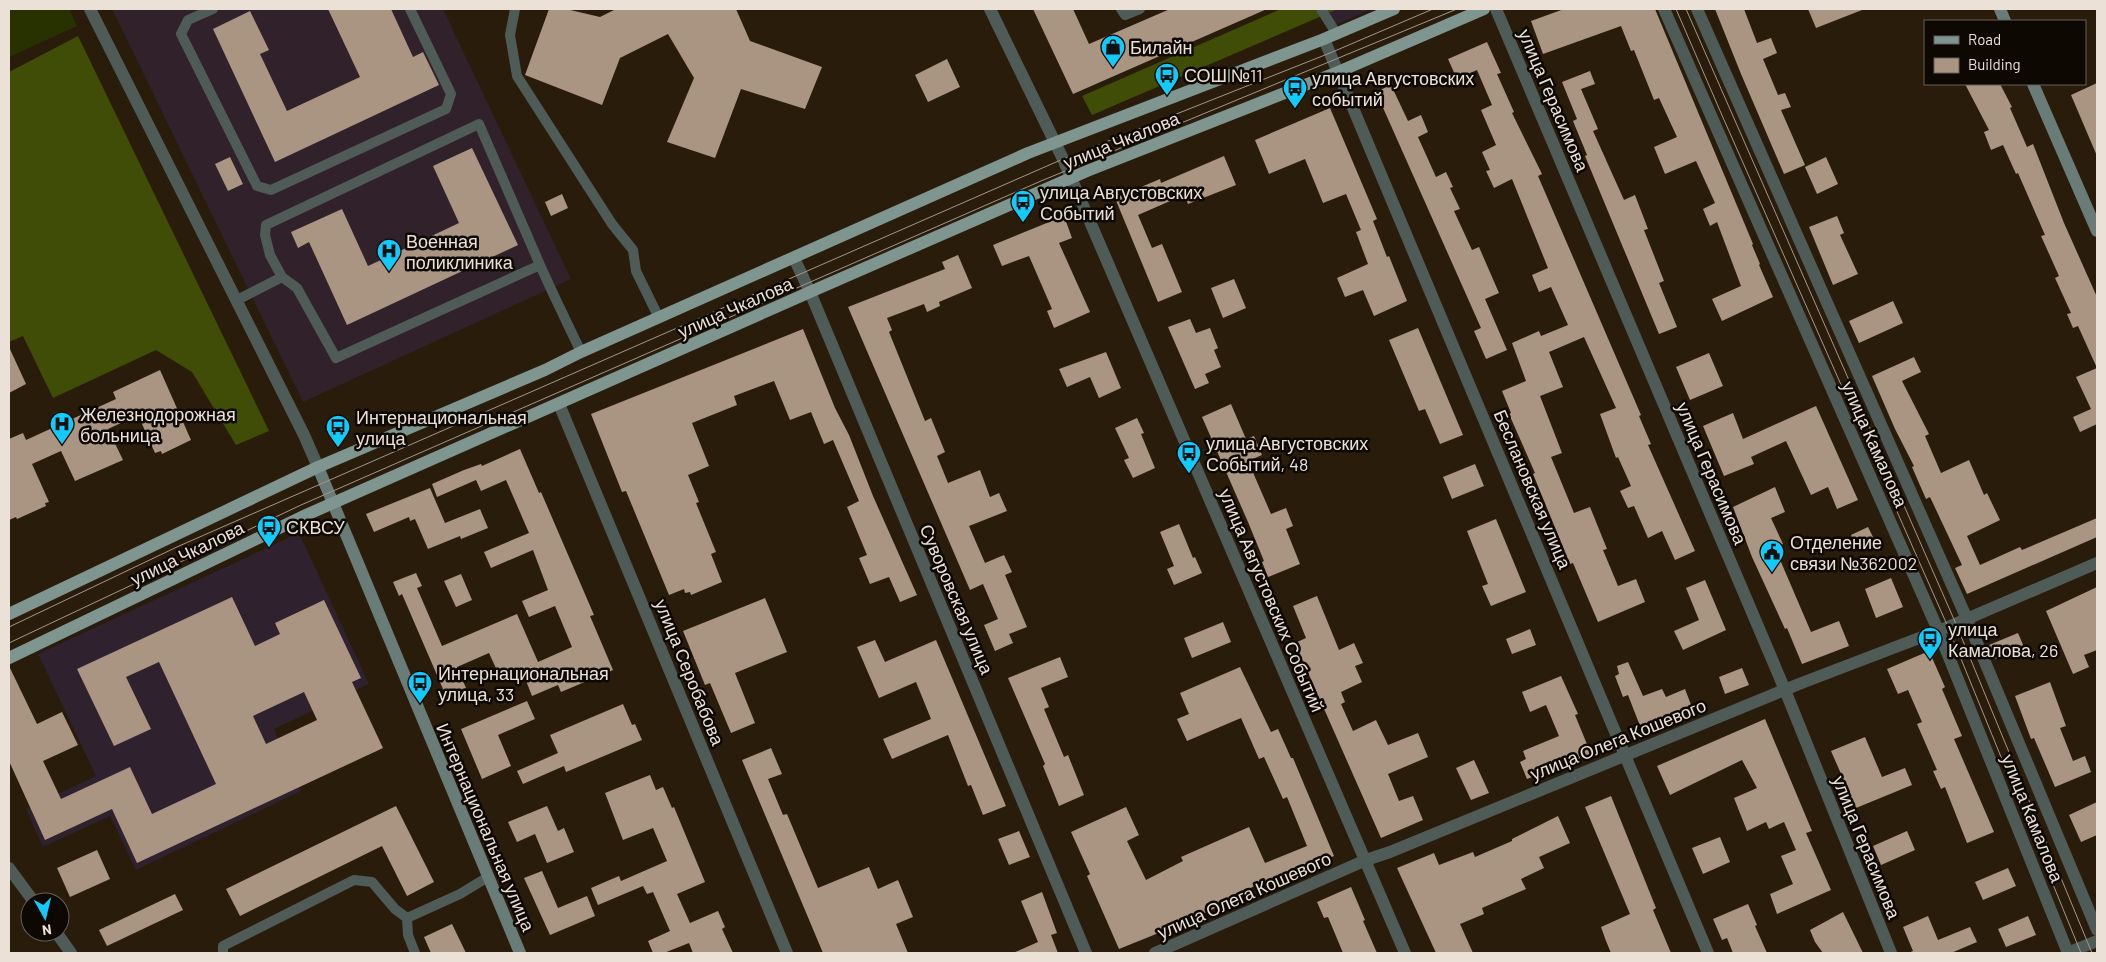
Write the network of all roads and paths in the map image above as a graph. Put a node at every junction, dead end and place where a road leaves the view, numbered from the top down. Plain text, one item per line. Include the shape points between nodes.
1 (90, 9) edge
2 (213, 9) edge
3 (410, 9) edge
4 (515, 9) edge
5 (990, 9) edge
6 (1121, 9) edge
7 (1140, 9) edge
8 (1321, 9) edge
9 (1394, 9) edge
10 (1484, 9) edge
11 (1496, 9) edge
12 (1664, 9) edge
13 (1697, 9) edge
14 (1336, 33) junction
15 (1324, 39) junction
16 (1338, 72) junction
17 (2033, 85) edge
18 (1054, 142) junction
19 (1070, 179) junction
20 (2097, 231) edge
21 (794, 258) junction
22 (540, 264) junction
23 (282, 277) junction
24 (810, 292) junction
25 (236, 300) junction
26 (659, 318) junction
27 (581, 352) junction
28 (559, 404) junction
29 (318, 467) junction
30 (333, 503) junction
31 (2097, 563) edge
32 (9, 614) edge
33 (1967, 619) junction
34 (1938, 630) junction
35 (9, 658) edge
36 (1786, 690) junction
37 (1626, 755) junction
38 (1366, 860) junction
39 (9, 868) edge
40 (488, 877) junction
41 (27, 892) edge
42 (407, 918) junction
43 (2097, 930) edge
44 (2097, 941) edge
45 (63, 942) edge
46 (71, 953) edge
47 (223, 953) edge
48 (414, 953) edge
49 (520, 953) edge
50 (787, 953) edge
51 (1086, 953) edge
52 (1155, 953) edge
53 (1405, 953) edge
54 (1708, 953) edge
55 (1891, 953) edge
56 (2068, 953) edge

1 - 25 street, Интернациональная улица
2 - 3 lane via 188,20 181,34 257,186 271,190 446,109 451,94
4 - 26 lane via 510,34 517,76 612,224 633,250 636,271
5 - 18 street
6 - 7 lane via 1125,15
8 - 14 lane
9 - 14 main road, улица Чкалова
10 - 16 main road, улица Чкалова
11 - 36 street, улица Герасимова
12 - 34 street, улица Камалова
13 - 33 street, улица Камалова
14 - 15 main road, улица Чкалова
15 - 16 street, Беслановская улица
15 - 18 main road, улица Чкалова
16 - 19 main road, улица Чкалова
16 - 37 street, Беслановская улица
17 - 20 main road
18 - 19 street
18 - 21 main road, улица Чкалова
19 - 24 main road, улица Чкалова
19 - 38 street, улица Августовских Событий
21 - 24 street, Суворовская улица
21 - 26 main road, улица Чкалова
22 - 23 lane via 336,358 297,288
22 - 23 lane via 479,124 266,225 270,255
22 - 27 lane
23 - 25 lane
24 - 28 main road, улица Чкалова
24 - 51 street, Суворовская улица
25 - 29 street, Интернациональная улица
26 - 27 main road, улица Чкалова
27 - 29 main road, улица Чкалова
28 - 30 main road, улица Чкалова
28 - 50 street, улица Серобабова
29 - 30 main road, Интернациональная улица
29 - 32 main road, улица Чкалова
30 - 35 main road, улица Чкалова
30 - 40 main road, Интернациональная улица
31 - 33 street, улица Олега Кошевого
33 - 34 street, улица Олега Кошевого
33 - 43 street, улица Камалова
34 - 36 street, улица Олега Кошевого
34 - 56 street, улица Камалова
36 - 37 street, улица Олега Кошевого
36 - 55 street, улица Герасимова
37 - 38 street, улица Олега Кошевого
37 - 54 street, Беслановская улица
38 - 52 street, улица Олега Кошевого
38 - 53 street, улица Августовских Событий
39 - 41 street
40 - 42 lane via 460,894
40 - 49 main road, Интернациональная улица
42 - 47 lane via 372,882 354,880 223,946
42 - 48 lane
44 - 56 street
45 - 46 street

